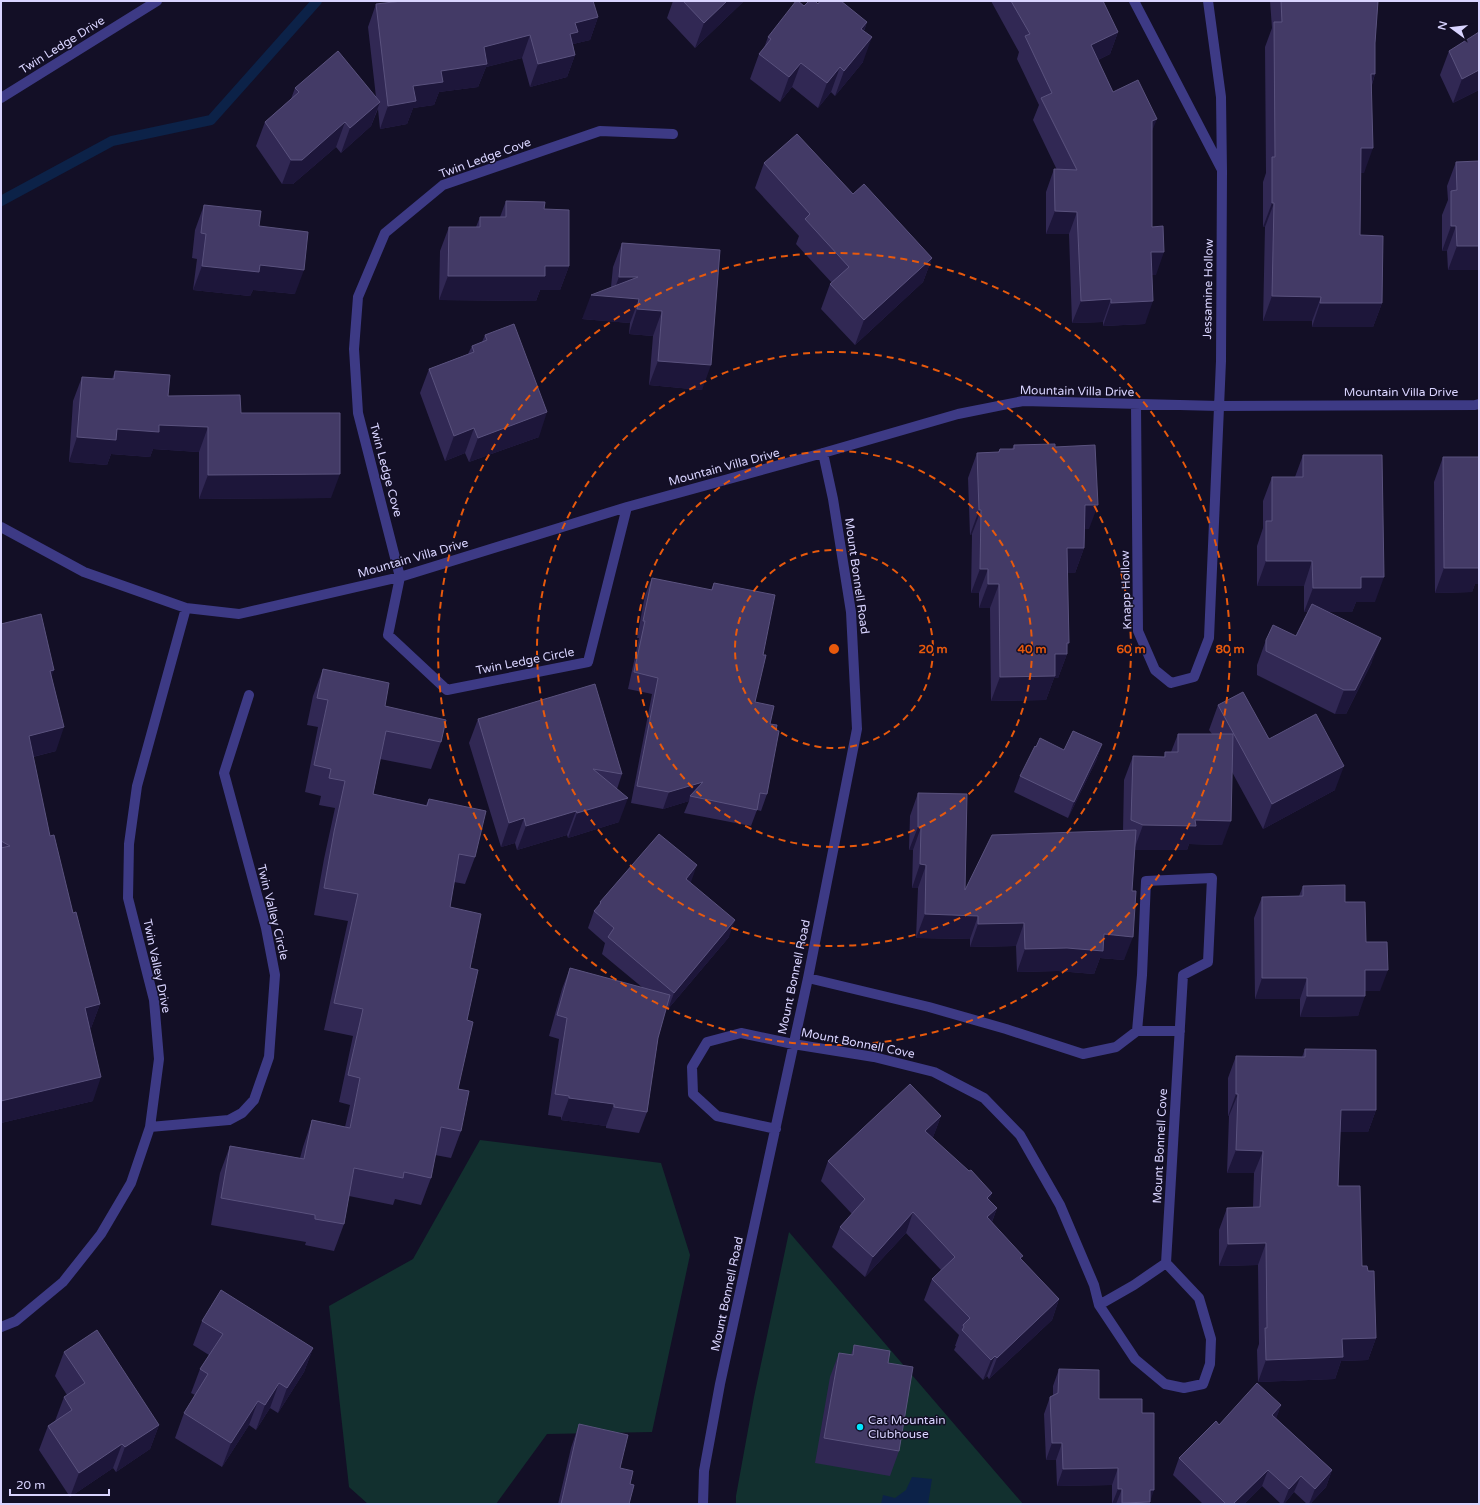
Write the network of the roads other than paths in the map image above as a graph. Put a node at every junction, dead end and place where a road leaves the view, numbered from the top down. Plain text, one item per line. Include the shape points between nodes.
1 (157, 1) edge
2 (1134, 1) edge
3 (1208, 1) edge
4 (1, 98) edge
5 (673, 134) dead end
6 (1222, 172) junction
7 (1479, 404) edge
8 (1136, 405) junction
9 (1220, 406) junction
10 (823, 453) junction
11 (628, 507) junction
12 (1, 527) edge
13 (400, 577) junction
14 (186, 608) junction
15 (248, 695) dead end
16 (808, 978) junction
17 (1137, 1031) junction
18 (1180, 1031) junction
19 (793, 1044) junction
20 (150, 1127) junction
21 (776, 1129) junction
22 (1166, 1263) junction
23 (1099, 1305) junction
24 (1, 1327) edge
25 (703, 1504) edge

1 - 4 street, Twin Ledge Drive
2 - 6 street, Jessamine Hollow
3 - 6 street, Jessamine Hollow via 1221,98
5 - 13 street, Twin Ledge Cove via 600,130 443,185 385,233 358,297 354,349 358,413
6 - 9 street, Jessamine Hollow
7 - 9 street, Mountain Villa Drive
8 - 9 street, Mountain Villa Drive
8 - 9 street, Knapp Hollow via 1138,631 1155,670 1171,683 1194,677 1210,638
8 - 10 street, Mountain Villa Drive via 1023,401 958,414
10 - 11 street, Mountain Villa Drive
10 - 16 street, Mount Bonnell Road via 851,612 857,729
11 - 13 street, Mountain Villa Drive
11 - 13 street, Twin Ledge Circle via 588,662 447,690 388,635
12 - 14 street, Mountain Villa Drive via 84,572
13 - 14 street, Mountain Villa Drive via 239,614
14 - 20 street, Twin Valley Drive via 137,786 129,844 128,898 154,1000 159,1059
15 - 20 street, Twin Valley Circle via 224,773 266,928 274,975 269,1058 254,1100 242,1113 229,1120
16 - 17 street via 929,1008 1083,1054 1116,1047
16 - 19 street, Mount Bonnell Road
17 - 18 street
17 - 18 street, Mount Bonnell Cove via 1146,881 1212,878 1208,962 1183,975
18 - 22 street, Mount Bonnell Cove
19 - 21 street, Mount Bonnell Road
19 - 21 street via 742,1033 707,1042 692,1067 693,1094 718,1116
19 - 23 street, Mount Bonnell Cove via 874,1057 934,1072 984,1098 1020,1135 1060,1205 1094,1285
20 - 24 street, Twin Valley Drive via 131,1183 101,1234 63,1282 16,1321
21 - 25 street, Mount Bonnell Road via 720,1384 704,1471
22 - 23 street
22 - 23 street, Mount Bonnell Cove via 1199,1298 1211,1339 1210,1364 1203,1384 1184,1388 1165,1384 1135,1358

